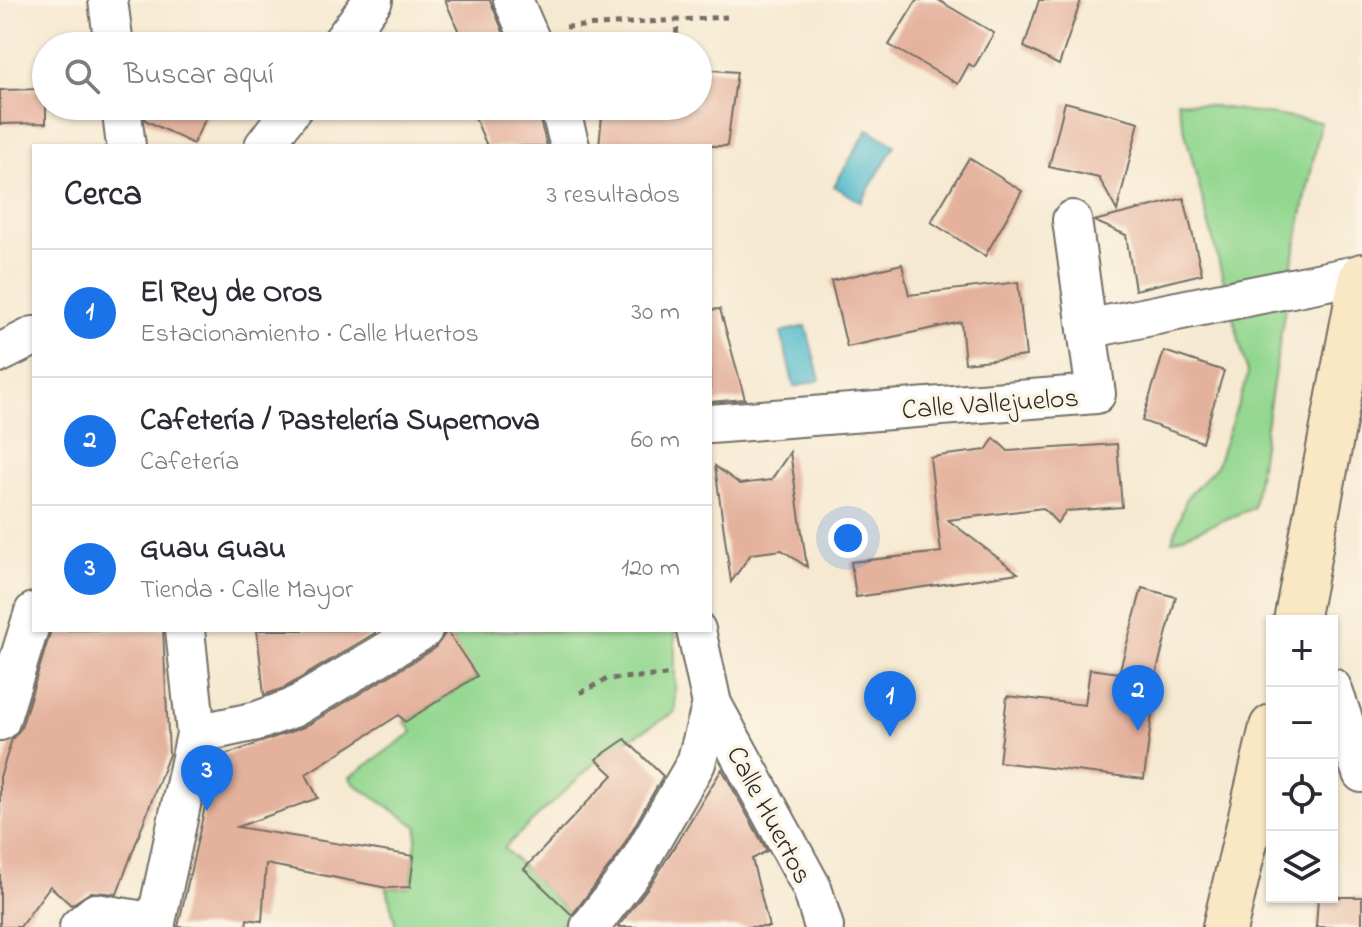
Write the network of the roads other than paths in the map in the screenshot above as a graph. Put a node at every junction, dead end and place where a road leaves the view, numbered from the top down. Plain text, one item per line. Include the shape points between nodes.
1 (108, 0) edge
2 (373, 0) edge
3 (112, 32) edge
4 (349, 32) edge
5 (123, 120) edge
6 (284, 120) edge
7 (563, 120) edge
8 (126, 144) edge
9 (266, 144) edge
10 (569, 144) edge
11 (1072, 220) dead end
12 (1362, 275) edge
13 (1087, 329) junction
14 (32, 337) edge
15 (0, 353) edge
16 (712, 424) edge
17 (1301, 613) edge
18 (32, 618) edge
19 (185, 632) edge
20 (420, 632) edge
21 (696, 632) edge
22 (709, 689) junction
23 (1338, 705) edge
24 (0, 721) edge
25 (196, 734) junction
26 (1266, 753) edge
27 (1362, 773) edge
28 (156, 925) edge
29 (79, 927) edge
30 (590, 927) edge
31 (824, 927) edge
32 (1225, 927) edge

1 - 3 street
2 - 4 street
5 - 8 street
6 - 9 street
7 - 10 street
11 - 13 street, Calle Vallejuelos
12 - 13 street
12 - 17 street
13 - 16 street, Calle Vallejuelos via 1096,394
14 - 15 street
18 - 24 street
19 - 25 street
20 - 25 street via 293,708
21 - 22 street
22 - 30 street via 696,763 636,867
22 - 31 street, Calle Huertos via 812,888
23 - 27 street
25 - 28 street
26 - 32 street
28 - 29 street via 96,913

